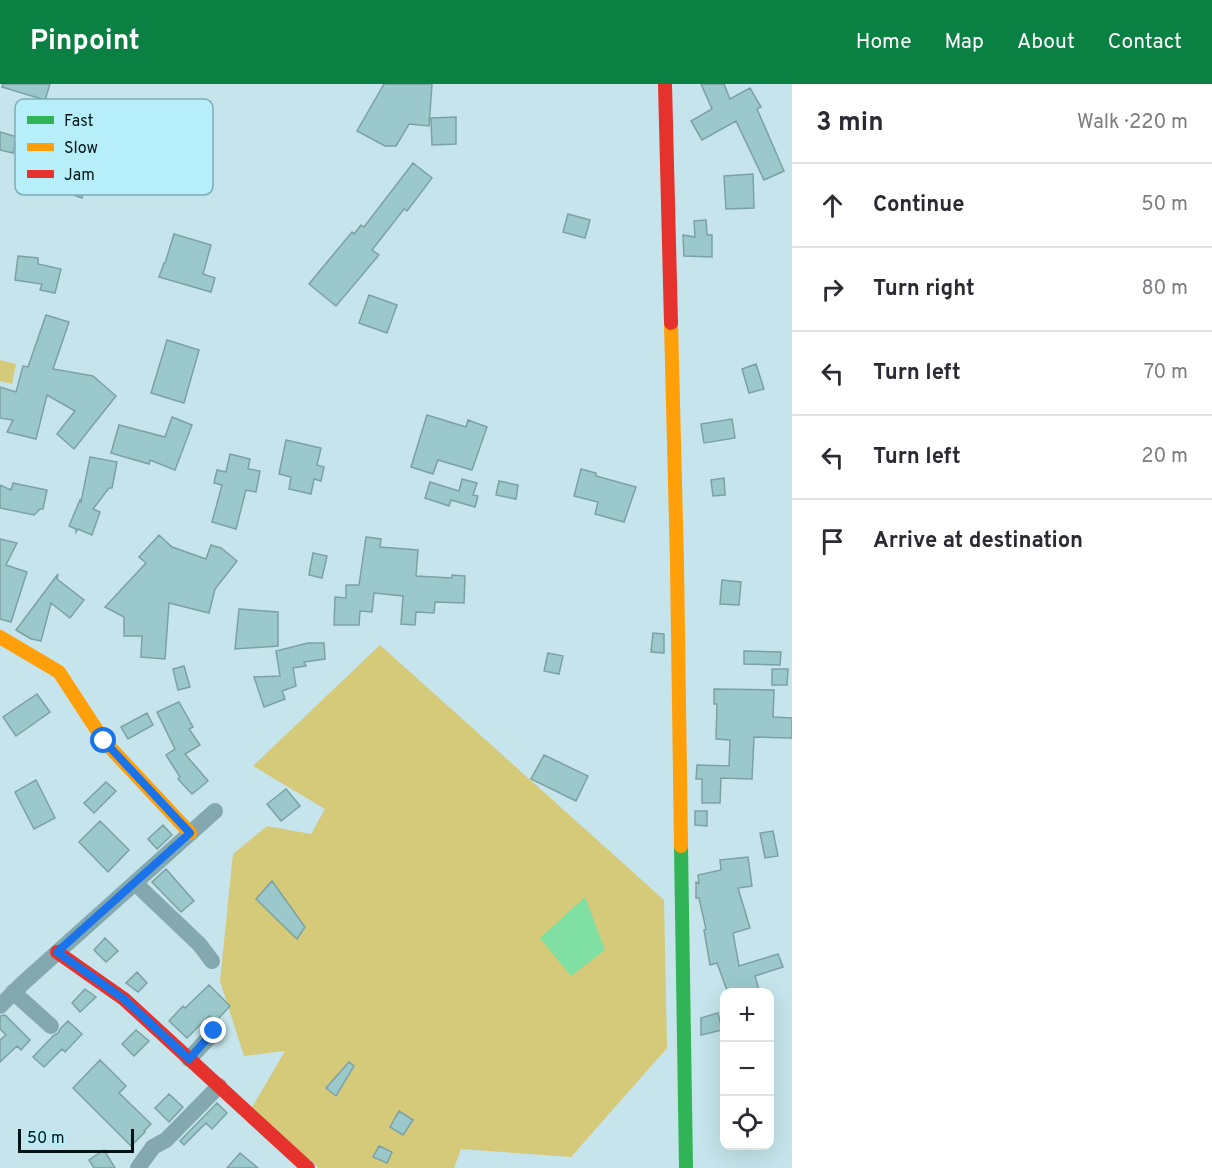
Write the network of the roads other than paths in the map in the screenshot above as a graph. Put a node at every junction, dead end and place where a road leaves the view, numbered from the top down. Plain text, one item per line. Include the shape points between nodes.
1 (666, 84) edge
2 (0, 638) edge
3 (215, 811) dead end
4 (190, 833) junction
5 (135, 883) junction
6 (57, 952) junction
7 (212, 961) dead end
8 (13, 992) junction
9 (0, 1006) edge
10 (51, 1026) dead end
11 (214, 1031) dead end
12 (189, 1059) junction
13 (219, 1086) junction
14 (138, 1168) edge
15 (308, 1168) edge
16 (686, 1168) edge

1 - 16 street
2 - 4 street via 59,672 104,741
3 - 4 street
4 - 5 street
5 - 6 street
5 - 7 street
6 - 8 street
6 - 12 street via 124,999
8 - 9 street
8 - 10 street
11 - 12 street
12 - 13 street
13 - 14 street via 166,1140 153,1147
13 - 15 street

